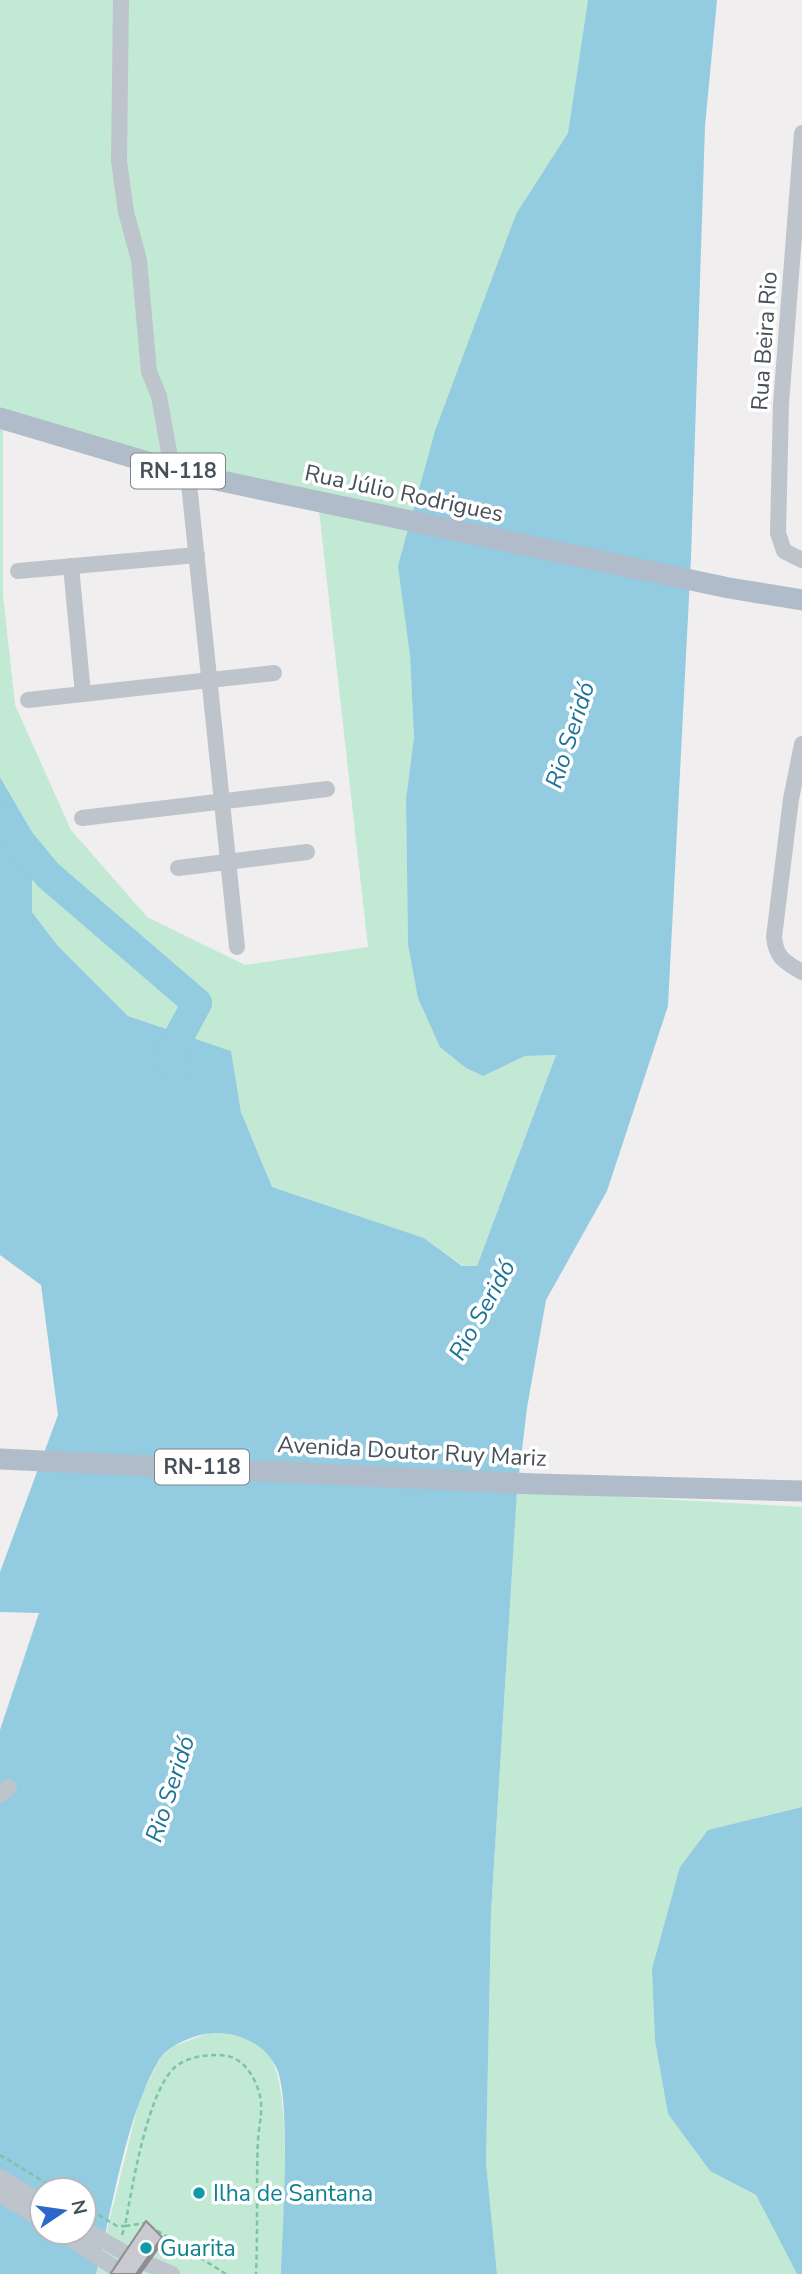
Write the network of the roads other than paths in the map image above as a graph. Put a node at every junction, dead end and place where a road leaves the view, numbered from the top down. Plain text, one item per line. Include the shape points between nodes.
1 (121, 0) edge
2 (802, 133) edge
3 (0, 418) edge
4 (180, 471) junction
5 (197, 555) junction
6 (802, 560) edge
7 (71, 566) junction
8 (18, 571) dead end
9 (802, 600) edge
10 (274, 673) dead end
11 (210, 680) junction
12 (83, 694) junction
13 (28, 700) dead end
14 (802, 744) edge
15 (327, 789) dead end
16 (223, 801) junction
17 (82, 818) dead end
18 (307, 852) dead end
19 (794, 856) edge
20 (229, 862) junction
21 (178, 868) dead end
22 (237, 947) dead end
23 (802, 972) edge
24 (10, 1459) edge
25 (802, 1491) edge
26 (0, 2177) edge
27 (0, 2194) edge
28 (28, 2194) edge
29 (28, 2211) edge
30 (98, 2241) edge
31 (90, 2246) edge
32 (148, 2264) edge
33 (172, 2274) edge

1 - 4 street via 119,161 139,260 149,372
2 - 6 street, Rua Beira Rio via 781,404 778,533 784,551
3 - 4 main road, Rua Júlio Rodrigues / RN-118
4 - 5 street
4 - 9 main road, Rua Júlio Rodrigues / RN-118 via 360,512
5 - 7 street
5 - 11 street
7 - 8 street
7 - 12 street
10 - 11 street
11 - 12 street
11 - 16 street
12 - 13 street
14 - 19 street via 791,799
15 - 16 street
16 - 17 street
16 - 20 street
18 - 20 street
19 - 23 street via 774,937 775,952
20 - 21 street
20 - 22 street
24 - 25 main road, Avenida Doutor Ruy Mariz / RN-118 via 536,1484
26 - 28 street
27 - 29 street
30 - 31 street via 119,2260
32 - 33 street

